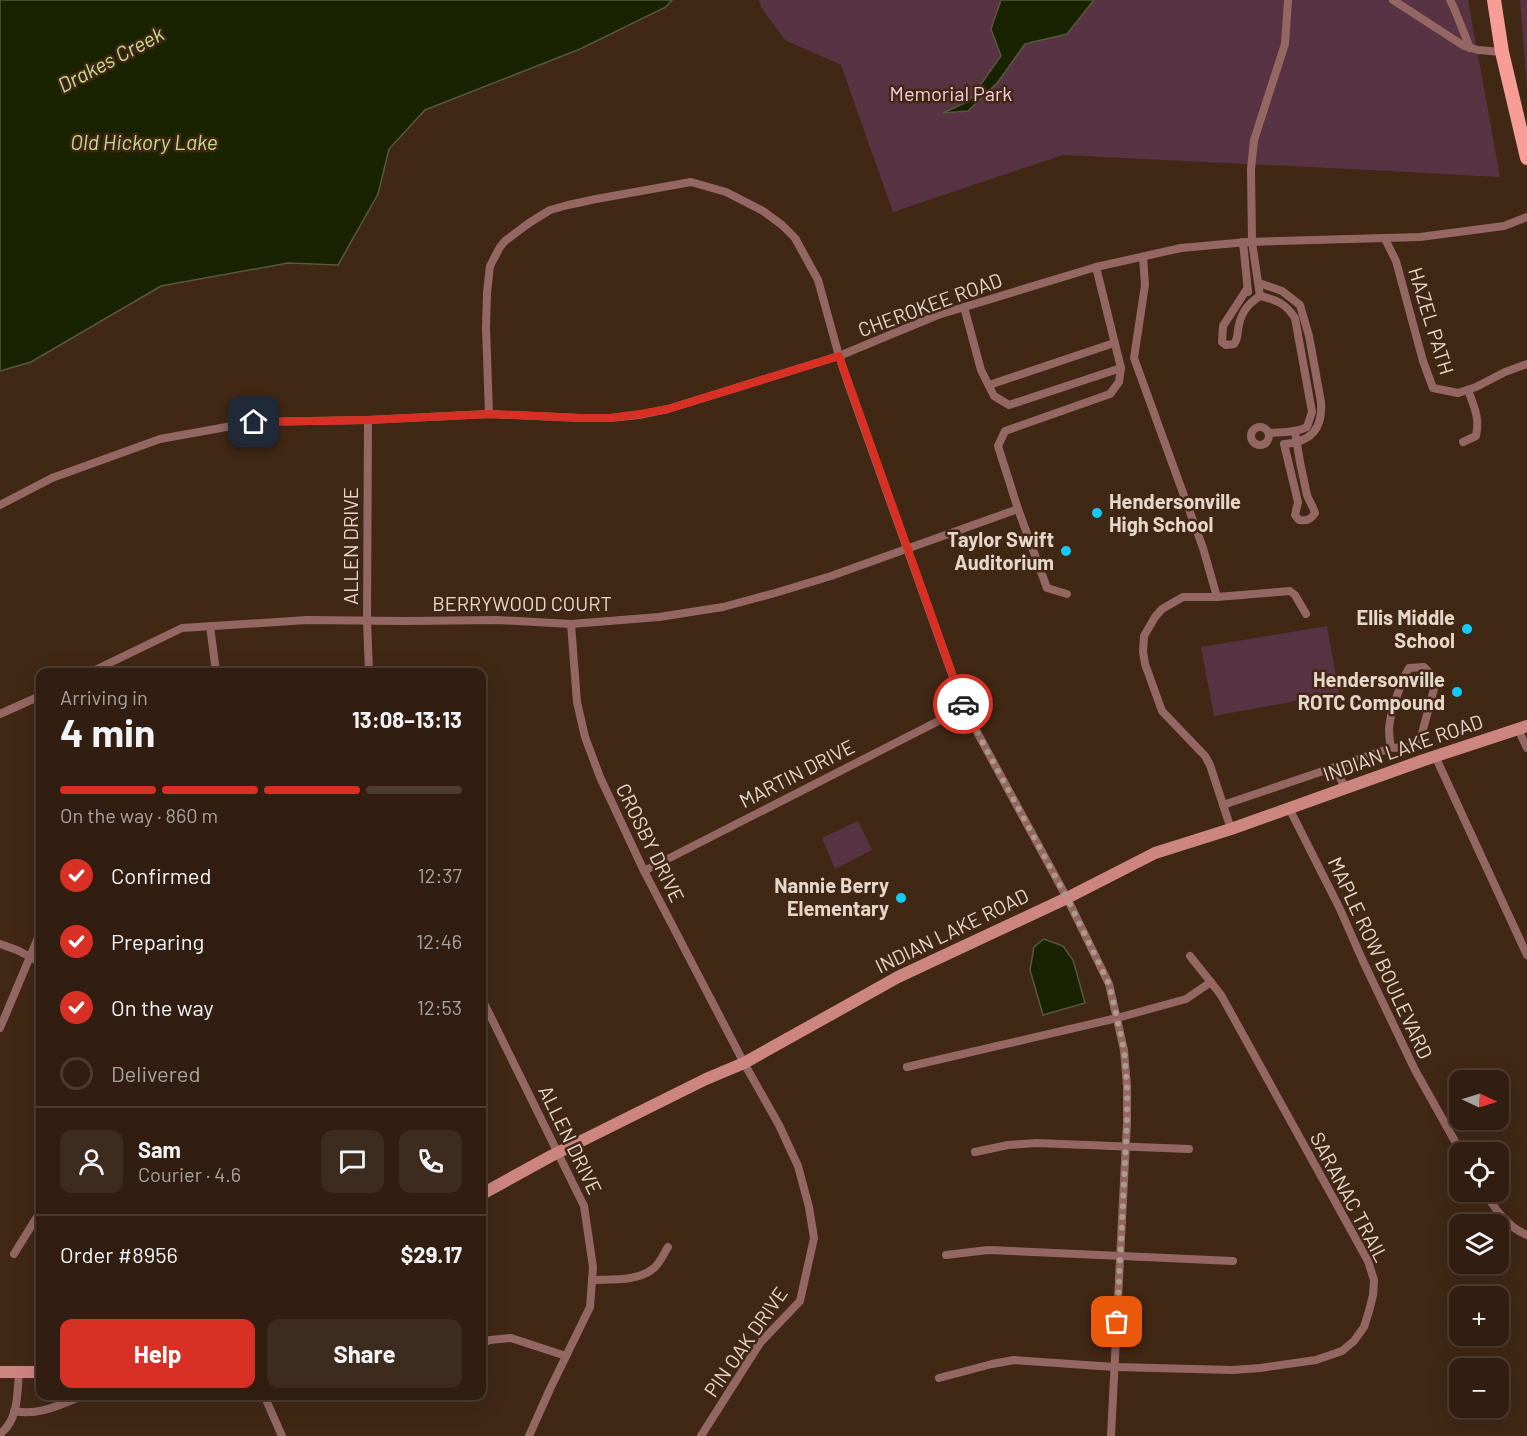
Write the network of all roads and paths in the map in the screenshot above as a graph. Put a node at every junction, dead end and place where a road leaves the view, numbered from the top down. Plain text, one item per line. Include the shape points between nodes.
1 (1288, 0) edge
2 (1393, 0) edge
3 (1450, 0) edge
4 (1494, 0) edge
5 (1470, 48) junction
6 (1502, 52) junction
7 (1527, 158) edge
8 (1527, 217) edge
9 (1385, 239) junction
10 (1247, 242) junction
11 (1143, 257) junction
12 (1096, 267) junction
13 (1259, 283) junction
14 (1246, 289) junction
15 (1260, 296) junction
16 (1250, 302) junction
17 (964, 307) junction
18 (1301, 308) junction
19 (1292, 314) junction
20 (1310, 341) junction
21 (1114, 343) junction
22 (1300, 344) junction
23 (839, 356) junction
24 (1527, 364) edge
25 (1121, 368) junction
26 (989, 385) junction
27 (1313, 386) junction
28 (1468, 390) junction
29 (489, 414) junction
30 (368, 420) junction
31 (1283, 432) junction
32 (1295, 432) junction
33 (1463, 442) dead end
34 (1297, 443) junction
35 (1284, 444) junction
36 (0, 505) edge
37 (1018, 509) junction
38 (908, 548) junction
39 (1067, 594) dead end
40 (1217, 597) junction
41 (1306, 614) dead end
42 (367, 620) junction
43 (571, 624) junction
44 (210, 626) junction
45 (99, 668) edge
46 (215, 668) edge
47 (369, 668) edge
48 (36, 698) edge
49 (964, 708) junction
50 (0, 714) edge
51 (1523, 727) edge
52 (1391, 748) junction
53 (1527, 748) edge
54 (1436, 756) junction
55 (1335, 767) junction
56 (1345, 788) junction
57 (1223, 805) junction
58 (1289, 808) junction
59 (1231, 829) junction
60 (645, 871) junction
61 (1067, 898) junction
62 (36, 943) edge
63 (0, 944) edge
64 (1527, 955) edge
65 (1190, 956) dead end
66 (30, 957) junction
67 (36, 960) edge
68 (1210, 982) junction
69 (486, 1007) edge
70 (1117, 1018) junction
71 (0, 1028) edge
72 (744, 1063) junction
73 (907, 1067) dead end
74 (1455, 1142) edge
75 (1126, 1146) junction
76 (1189, 1149) dead end
77 (975, 1152) dead end
78 (558, 1153) junction
79 (486, 1192) edge
80 (1491, 1202) edge
81 (36, 1218) edge
82 (1527, 1235) edge
83 (668, 1247) dead end
84 (14, 1254) dead end
85 (946, 1254) dead end
86 (1120, 1256) junction
87 (1233, 1261) dead end
88 (592, 1280) junction
89 (486, 1342) edge
90 (566, 1356) junction
91 (1115, 1367) junction
92 (0, 1372) edge
93 (19, 1372) junction
94 (36, 1372) edge
95 (939, 1378) dead end
96 (72, 1400) edge
97 (266, 1400) edge
98 (14, 1411) junction
99 (0, 1434) edge
100 (282, 1436) edge
101 (529, 1436) edge
102 (700, 1436) edge
103 (1111, 1436) edge

1 - 10 street via 1285,44 1254,140
2 - 5 street
3 - 5 street
4 - 6 main road
5 - 6 street
6 - 7 main road
8 - 9 street, CHEROKEE ROAD via 1504,226
9 - 10 street, CHEROKEE ROAD
9 - 28 street, HAZEL PATH via 1396,261 1433,388 1458,393
10 - 11 street, CHEROKEE ROAD via 1181,248
10 - 13 street
10 - 14 street
11 - 12 street, CHEROKEE ROAD
11 - 40 street via 1145,285 1134,358
12 - 17 street, CHEROKEE ROAD
12 - 21 street
13 - 15 street
13 - 18 street via 1282,291
14 - 16 street
14 - 16 street via 1223,326 1222,342 1226,345 1238,339 1240,317
15 - 16 street
15 - 19 street via 1273,299
17 - 23 street, CHEROKEE ROAD
17 - 26 street
18 - 19 street
18 - 20 street
19 - 22 street
20 - 22 street
20 - 27 street
21 - 25 street
21 - 26 street
22 - 27 street
23 - 29 street, CHEROKEE ROAD via 668,409 640,414 610,418
23 - 29 street via 818,280 795,238 763,211 726,192 691,182 550,210 500,247 490,266 487,293
23 - 38 street
24 - 28 street, HAZEL PATH
25 - 26 street via 1009,405 994,396
25 - 37 street via 1119,382 1110,394 1005,431 998,446
27 - 32 street via 1307,427
27 - 34 street via 1322,410 1318,427
28 - 33 street via 1478,427 1476,436
29 - 30 street, CHEROKEE ROAD
30 - 36 street, CHEROKEE ROAD via 254,422 160,439 52,478
30 - 42 street, ALLEN DRIVE
31 - 32 street
31 - 35 street
31 - 35 street via 1268,438
32 - 34 street
34 - 35 street
34 - 35 street via 1315,513 1306,521 1295,515 1298,502
37 - 38 street, BERRYWOOD COURT
37 - 39 street via 1047,588
38 - 43 street, BERRYWOOD COURT via 831,576 723,607
38 - 49 street
40 - 41 street via 1290,591
40 - 57 street via 1183,597 1162,609 1144,636 1143,652 1162,711 1205,756
42 - 43 street, BERRYWOOD COURT
42 - 44 street, BERRYWOOD COURT
42 - 47 street, ALLEN DRIVE
43 - 60 street, CROSBY DRIVE via 576,702 585,737
44 - 45 street, BERRYWOOD COURT via 182,628
44 - 46 street
48 - 50 street
49 - 60 street, MARTIN DRIVE
49 - 61 street
51 - 53 street
51 - 54 street, INDIAN LAKE ROAD
52 - 52 street via 1411,747 1421,737 1435,685 1424,667 1409,668 1403,678 1390,722
52 - 55 street
54 - 56 street, INDIAN LAKE ROAD
54 - 64 street
55 - 56 street
55 - 57 street
56 - 58 street, INDIAN LAKE ROAD
57 - 59 street
58 - 59 street, INDIAN LAKE ROAD
58 - 74 street, MAPLE ROW BOULEVARD via 1415,1070
59 - 61 street, INDIAN LAKE ROAD via 1155,854
60 - 72 street, CROSBY DRIVE
61 - 70 street via 1109,984
61 - 72 street, INDIAN LAKE ROAD via 898,977
62 - 66 street
63 - 66 street
65 - 68 street, SARANAC TRAIL
66 - 67 street
66 - 71 street
68 - 70 street via 1186,999
68 - 91 street, SARANAC TRAIL via 1221,995 1368,1261 1374,1280 1370,1311 1364,1327 1342,1352 1316,1360 1242,1369
69 - 78 street, ALLEN DRIVE
70 - 73 street
70 - 75 street via 1127,1086
72 - 78 street, INDIAN LAKE ROAD
72 - 102 street, PIN OAK DRIVE via 798,1166 814,1238 800,1301 760,1343
75 - 76 street
75 - 77 street via 1036,1143
75 - 86 street
78 - 79 street, INDIAN LAKE ROAD
78 - 88 street, ALLEN DRIVE via 584,1206
80 - 82 street via 1506,1222
81 - 84 street
83 - 88 street via 655,1267 644,1274
85 - 86 street via 988,1251
86 - 87 street
86 - 91 street
88 - 90 street, ALLEN DRIVE via 590,1306
89 - 90 street via 511,1338
90 - 101 street, ALLEN DRIVE
91 - 95 street, SARANAC TRAIL via 1014,1360
91 - 103 street
92 - 93 street
93 - 94 street
93 - 98 street
96 - 98 street via 46,1411
97 - 100 street
98 - 99 street via 9,1425

